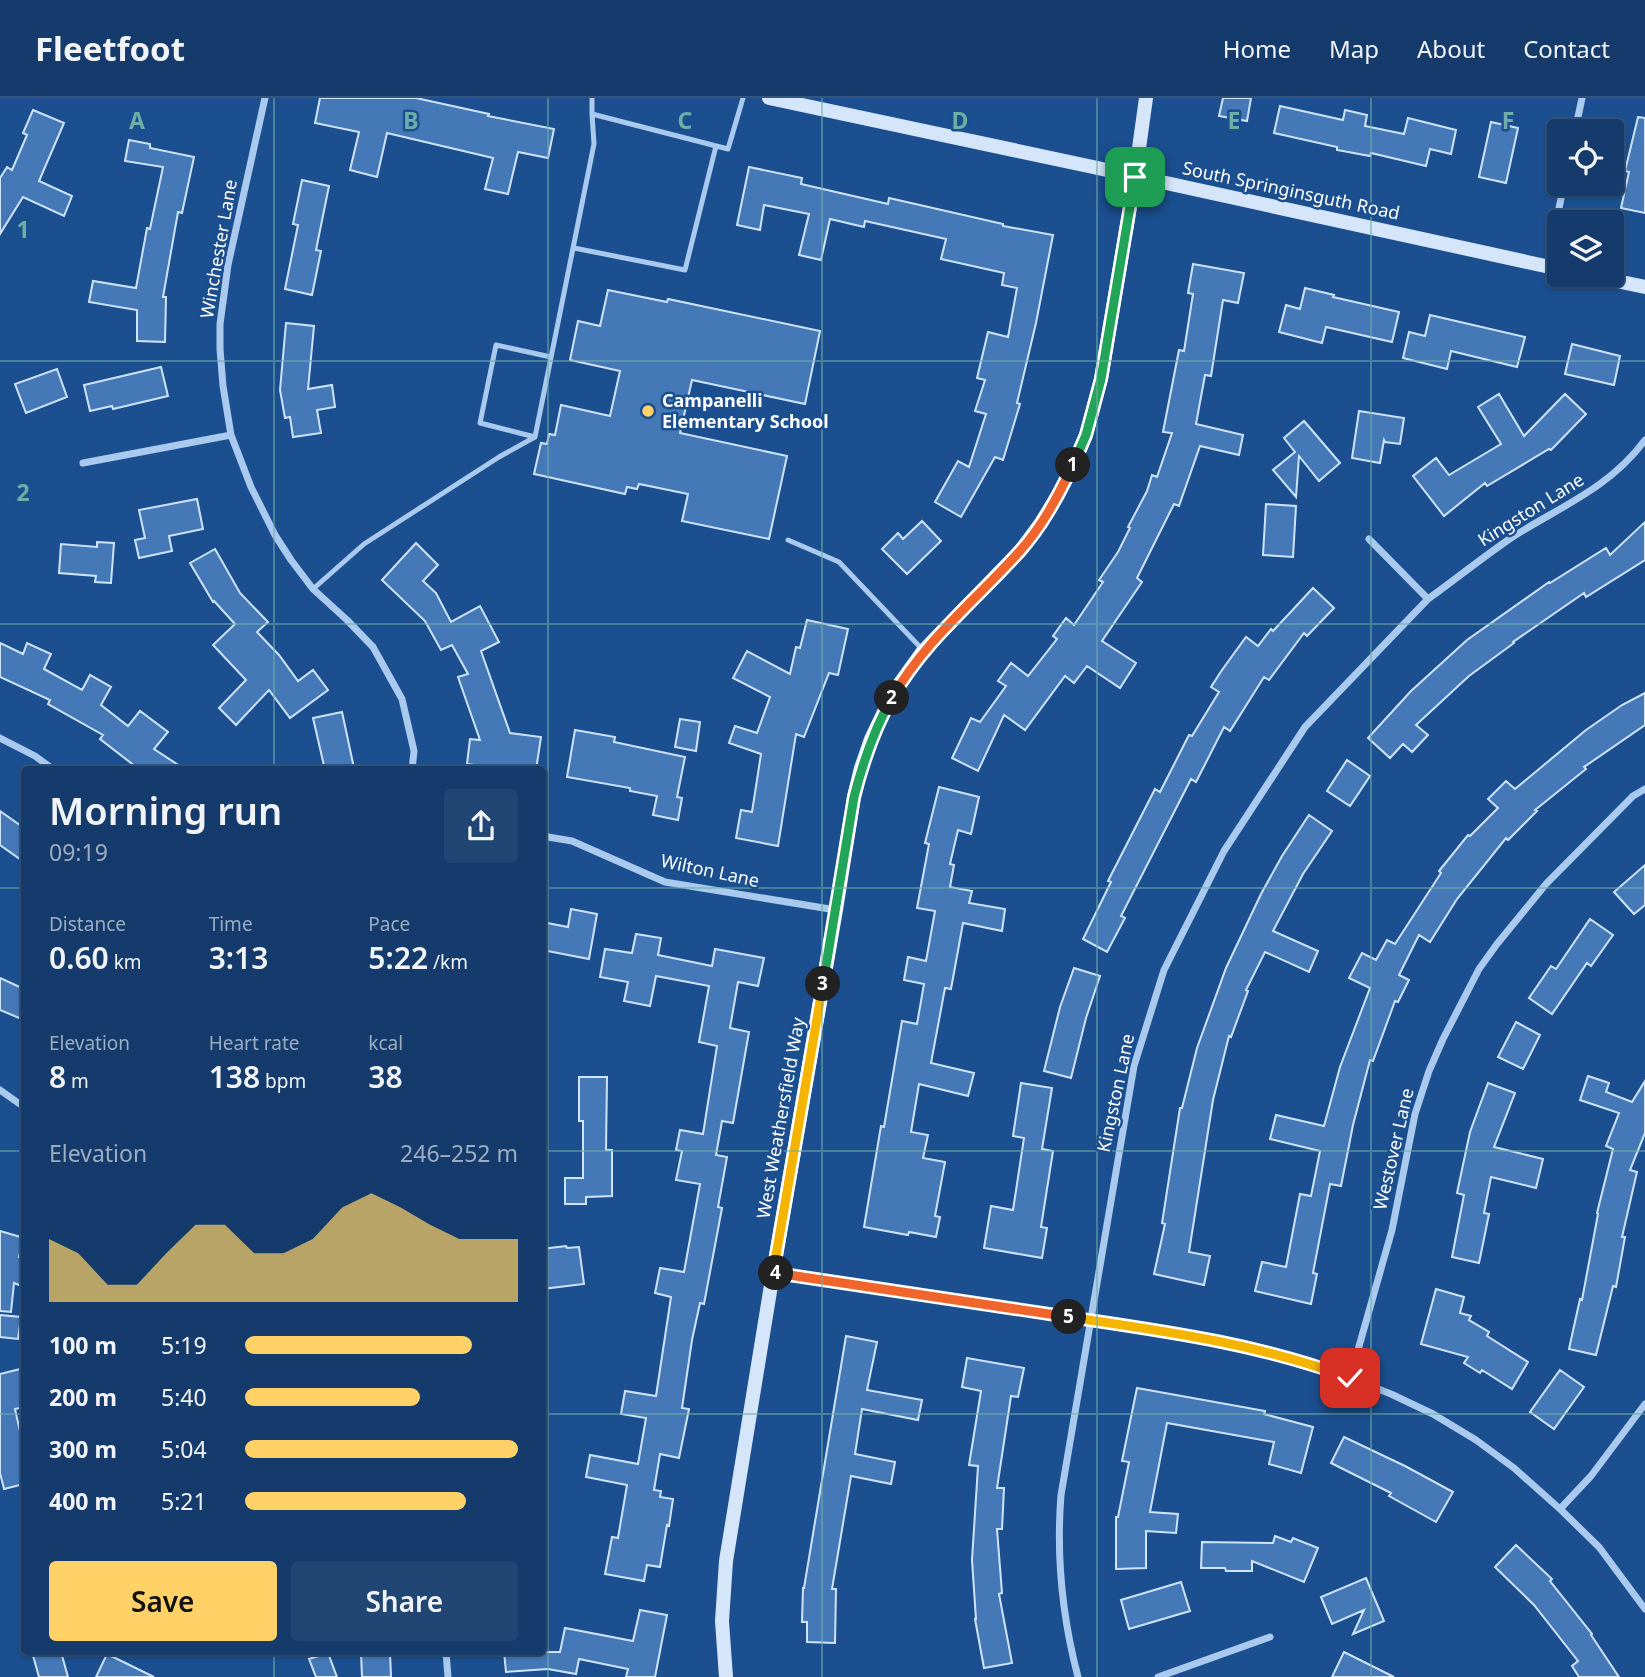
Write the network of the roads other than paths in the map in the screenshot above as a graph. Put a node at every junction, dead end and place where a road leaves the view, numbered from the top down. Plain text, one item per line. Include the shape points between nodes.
1 (265, 98) edge
2 (592, 98) edge
3 (743, 98) edge
4 (769, 98) edge
5 (1146, 98) edge
6 (1582, 98) edge
7 (592, 114) junction
8 (1578, 119) edge
9 (716, 146) junction
10 (1135, 177) junction
11 (574, 248) junction
12 (1547, 266) edge
13 (1624, 283) edge
14 (1645, 288) edge
15 (551, 357) junction
16 (231, 435) junction
17 (535, 438) junction
18 (1645, 440) edge
19 (83, 463) dead end
20 (788, 540) dead end
21 (1369, 540) dead end
22 (313, 589) junction
23 (1428, 599) junction
24 (923, 651) junction
25 (0, 738) edge
26 (49, 766) edge
27 (412, 766) edge
28 (1645, 789) edge
29 (546, 836) edge
30 (836, 910) junction
31 (1, 1093) edge
32 (21, 1105) edge
33 (773, 1273) junction
34 (1090, 1320) junction
35 (1350, 1378) junction
36 (1645, 1404) edge
37 (1560, 1509) junction
38 (1645, 1609) edge
39 (1270, 1637) dead end
40 (446, 1655) edge
41 (448, 1677) edge
42 (726, 1677) edge
43 (1078, 1677) edge
44 (1158, 1677) edge

1 - 16 street, Winchester Lane via 228,265 220,324
2 - 7 lane
3 - 9 lane via 728,149
4 - 10 street, South Springinsguth Road
5 - 10 street, West Weathersfield Way
6 - 8 street
7 - 9 lane
7 - 11 lane via 594,144
9 - 11 lane via 685,270
10 - 12 street, South Springinsguth Road
10 - 24 street, West Weathersfield Way via 1101,379 1073,466 1021,550
11 - 15 lane
13 - 14 street
15 - 17 lane
15 - 17 lane via 496,345 480,423
16 - 19 street
16 - 22 street, Winchester Lane via 263,513
17 - 22 lane via 364,544
18 - 23 street, Kingston Lane via 1598,487 1512,538
20 - 24 lane via 839,562
21 - 23 street
22 - 27 street, Winchester Lane via 373,647 402,699 414,751
23 - 34 street, Kingston Lane via 1305,727 1224,851 1164,970 1134,1066
24 - 30 street, West Weathersfield Way via 884,712 861,768
25 - 26 street
28 - 35 street, Westover Lane via 1546,884 1497,943 1461,1003 1429,1071 1415,1114 1392,1230
29 - 30 street, Wilton Lane via 572,841 665,882
30 - 33 street, West Weathersfield Way
31 - 32 street
33 - 34 street
33 - 42 street, West Weathersfield Way via 726,1560 722,1620
34 - 35 street via 1254,1348
34 - 43 street, Kingston Lane via 1058,1529 1062,1600
35 - 37 street via 1433,1414 1476,1440
36 - 37 street
37 - 38 street via 1599,1547
39 - 44 street
40 - 41 street

